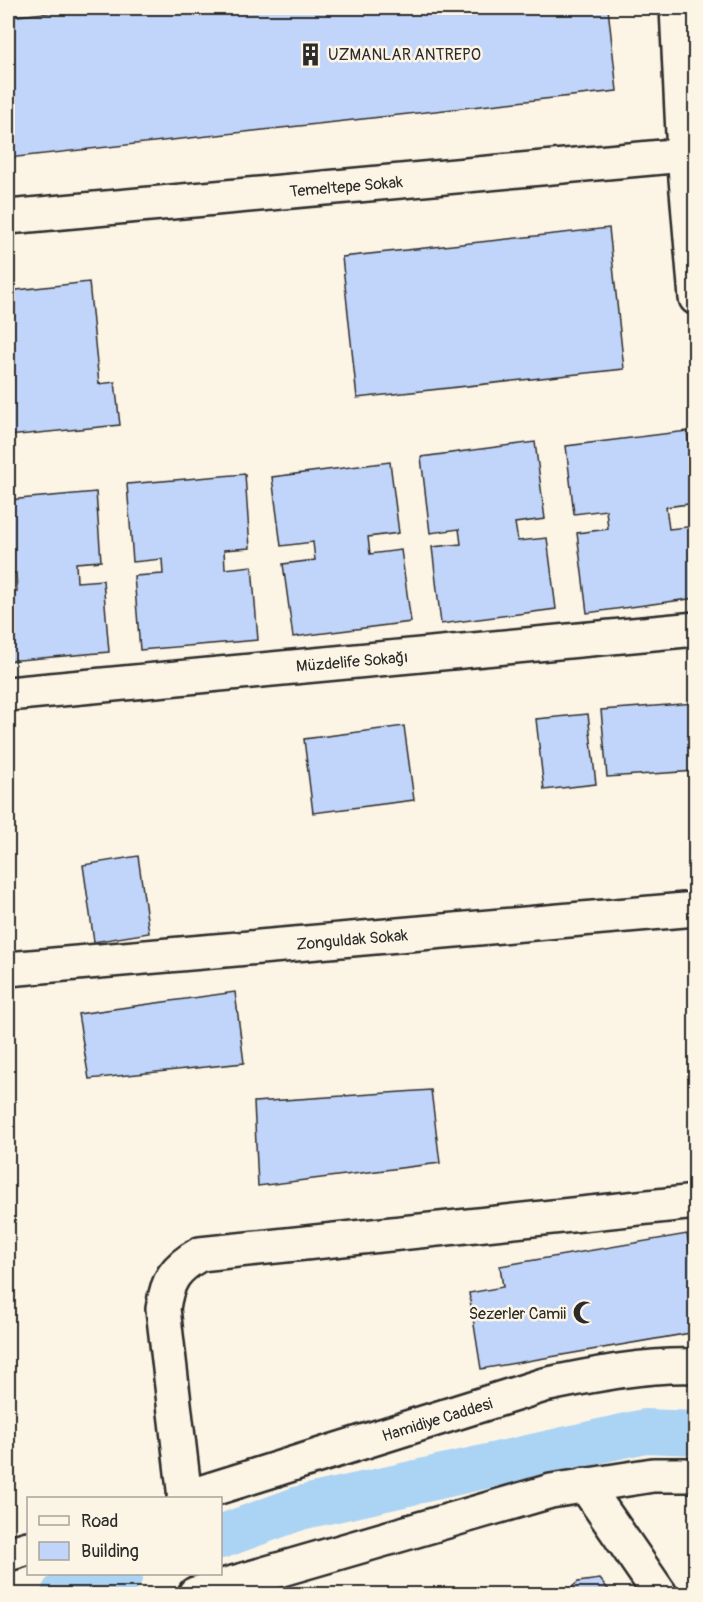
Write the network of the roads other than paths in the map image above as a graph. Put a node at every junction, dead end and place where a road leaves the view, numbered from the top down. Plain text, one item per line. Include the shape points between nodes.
1 (677, 8) edge
2 (684, 155) junction
3 (8, 217) edge
4 (696, 298) edge
5 (696, 629) edge
6 (8, 694) edge
7 (696, 909) edge
8 (8, 969) edge
9 (696, 1202) edge
10 (696, 1366) edge
11 (696, 1475) edge
12 (585, 1485) junction
13 (184, 1497) edge
14 (187, 1497) edge
15 (27, 1548) edge
16 (8, 1554) edge
17 (259, 1586) edge
18 (195, 1594) edge
19 (660, 1594) edge

1 - 2 street
2 - 3 street, Temeltepe Sokak
2 - 4 street
5 - 6 street, Müzdelife Sokağı
7 - 8 street, Zonguldak Sokak
9 - 13 street via 200,1254 184,1263 165,1291 163,1309
10 - 14 street, Hamidiye Caddesi via 602,1373 544,1385
11 - 12 street via 653,1475
12 - 17 street via 551,1491
12 - 19 street
15 - 16 street
17 - 18 street

